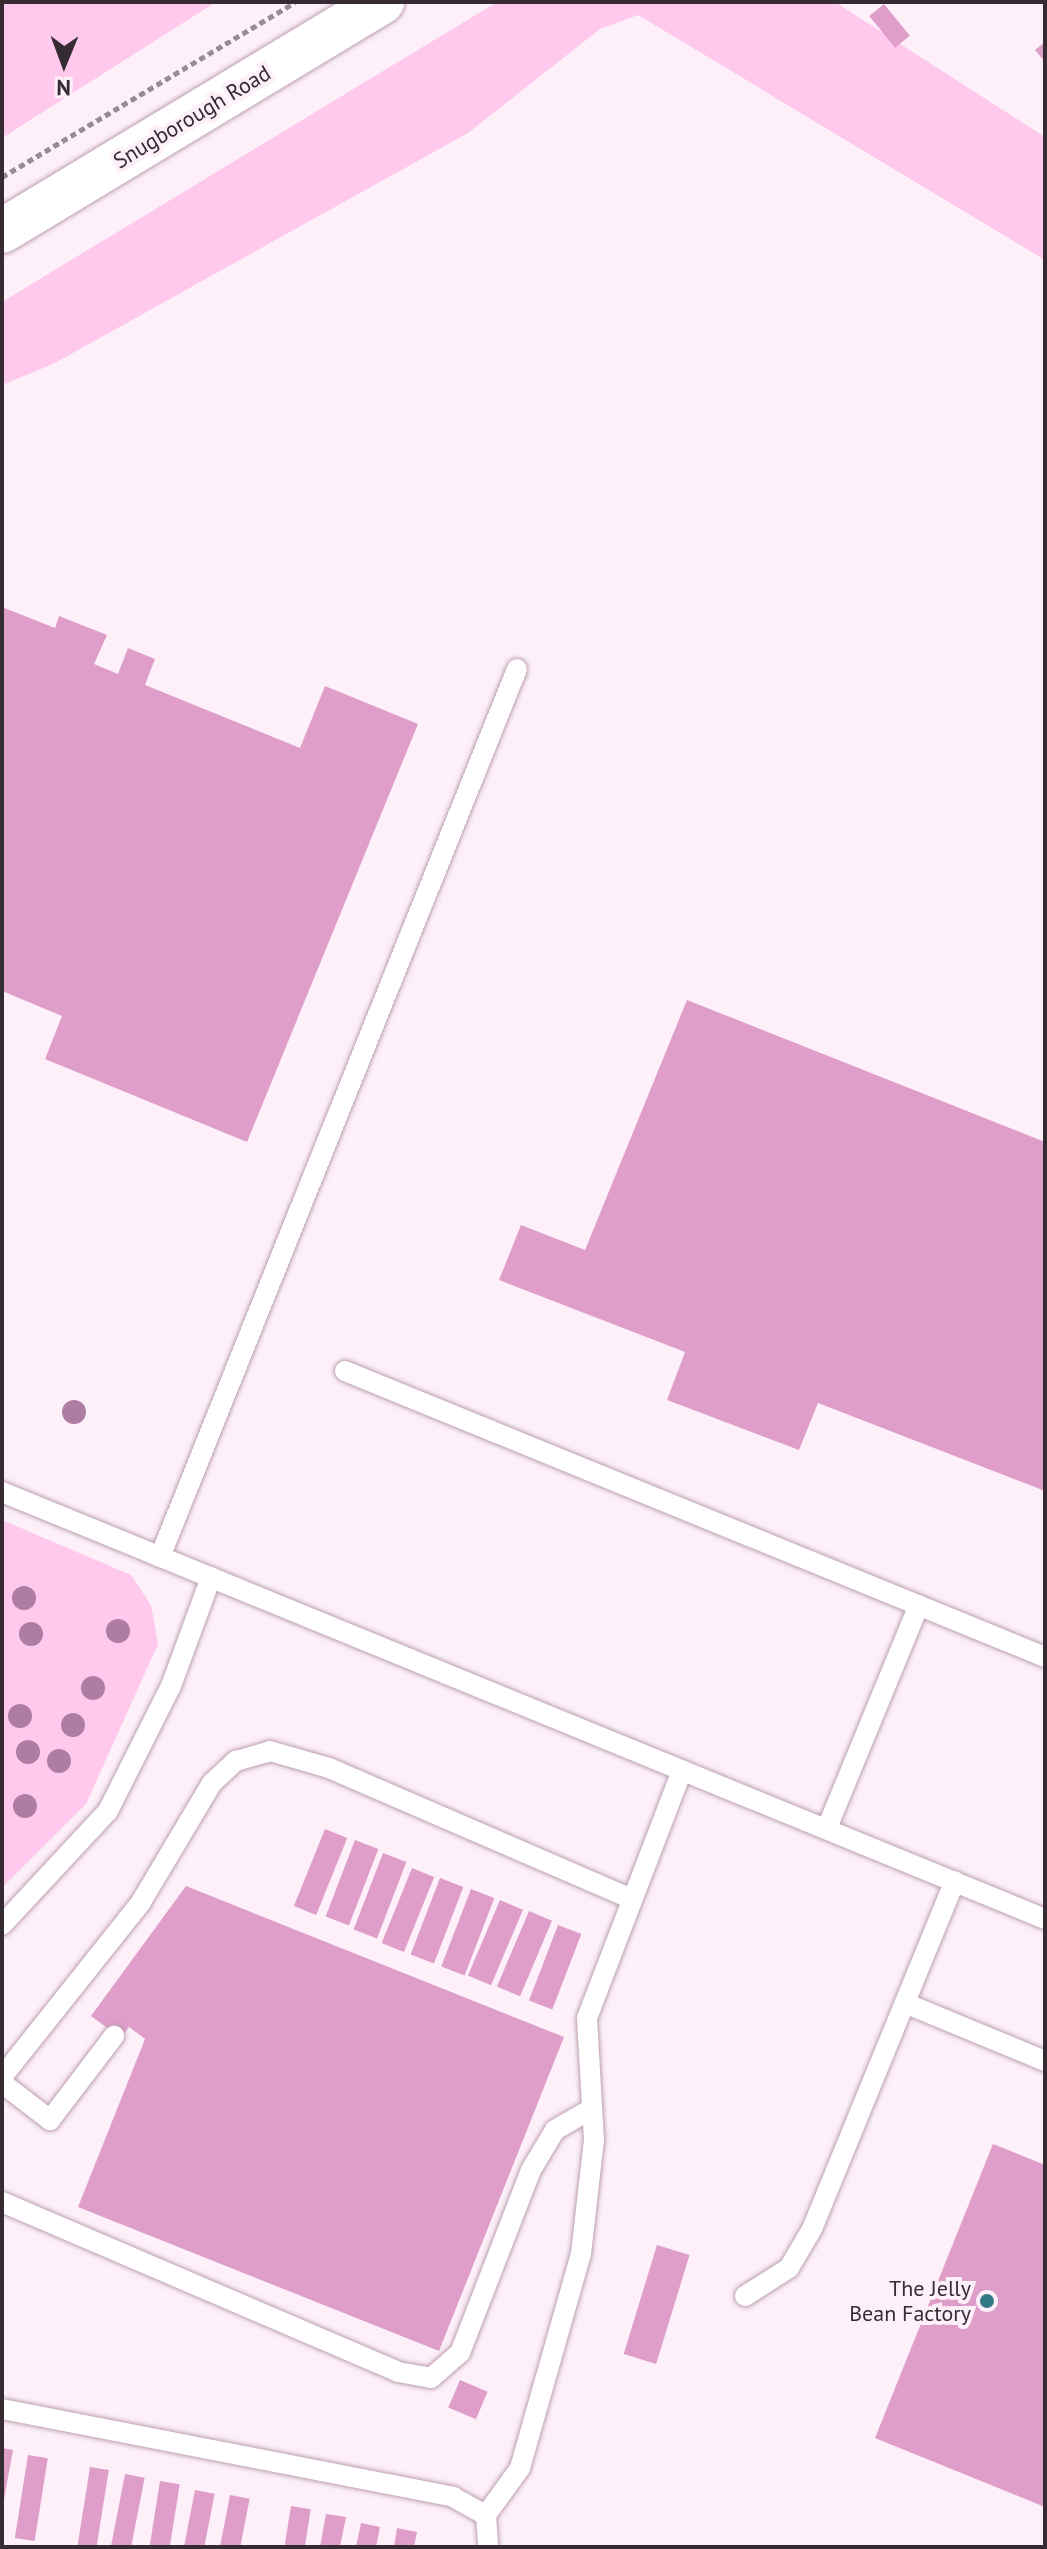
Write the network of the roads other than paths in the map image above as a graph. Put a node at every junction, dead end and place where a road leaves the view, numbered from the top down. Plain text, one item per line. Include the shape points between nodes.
1 (382, 2) edge
2 (2, 231) edge
3 (517, 669) dead end
4 (345, 1371) dead end
5 (2, 1492) edge
6 (160, 1557) junction
7 (211, 1577) junction
8 (919, 1605) junction
9 (1045, 1657) edge
10 (682, 1771) junction
11 (827, 1828) junction
12 (955, 1881) junction
13 (631, 1899) junction
14 (1045, 1919) edge
15 (2, 1925) edge
16 (905, 2003) junction
17 (114, 2036) dead end
18 (1045, 2061) edge
19 (2, 2077) edge
20 (2, 2083) edge
21 (591, 2109) junction
22 (2, 2202) edge
23 (745, 2296) dead end
24 (2, 2409) edge
25 (486, 2515) junction
26 (488, 2547) edge

1 - 2 main road, Snugborough Road
3 - 6 lane
4 - 8 lane
5 - 6 lane
6 - 7 lane
7 - 10 lane
7 - 15 lane via 171,1686 108,1811
8 - 9 lane
8 - 11 lane
10 - 11 lane
10 - 13 lane
11 - 12 lane
12 - 14 lane
12 - 16 lane
13 - 19 lane via 329,1768 270,1751 236,1761 212,1783 141,1902
13 - 21 lane via 628,1926 587,2018
16 - 18 lane
16 - 23 lane via 812,2229 789,2268
17 - 20 lane via 50,2120
21 - 22 lane via 555,2130 531,2170 460,2353 431,2378 398,2372
21 - 25 lane via 581,2254 563,2325 520,2468
24 - 25 lane via 453,2497
25 - 26 lane

